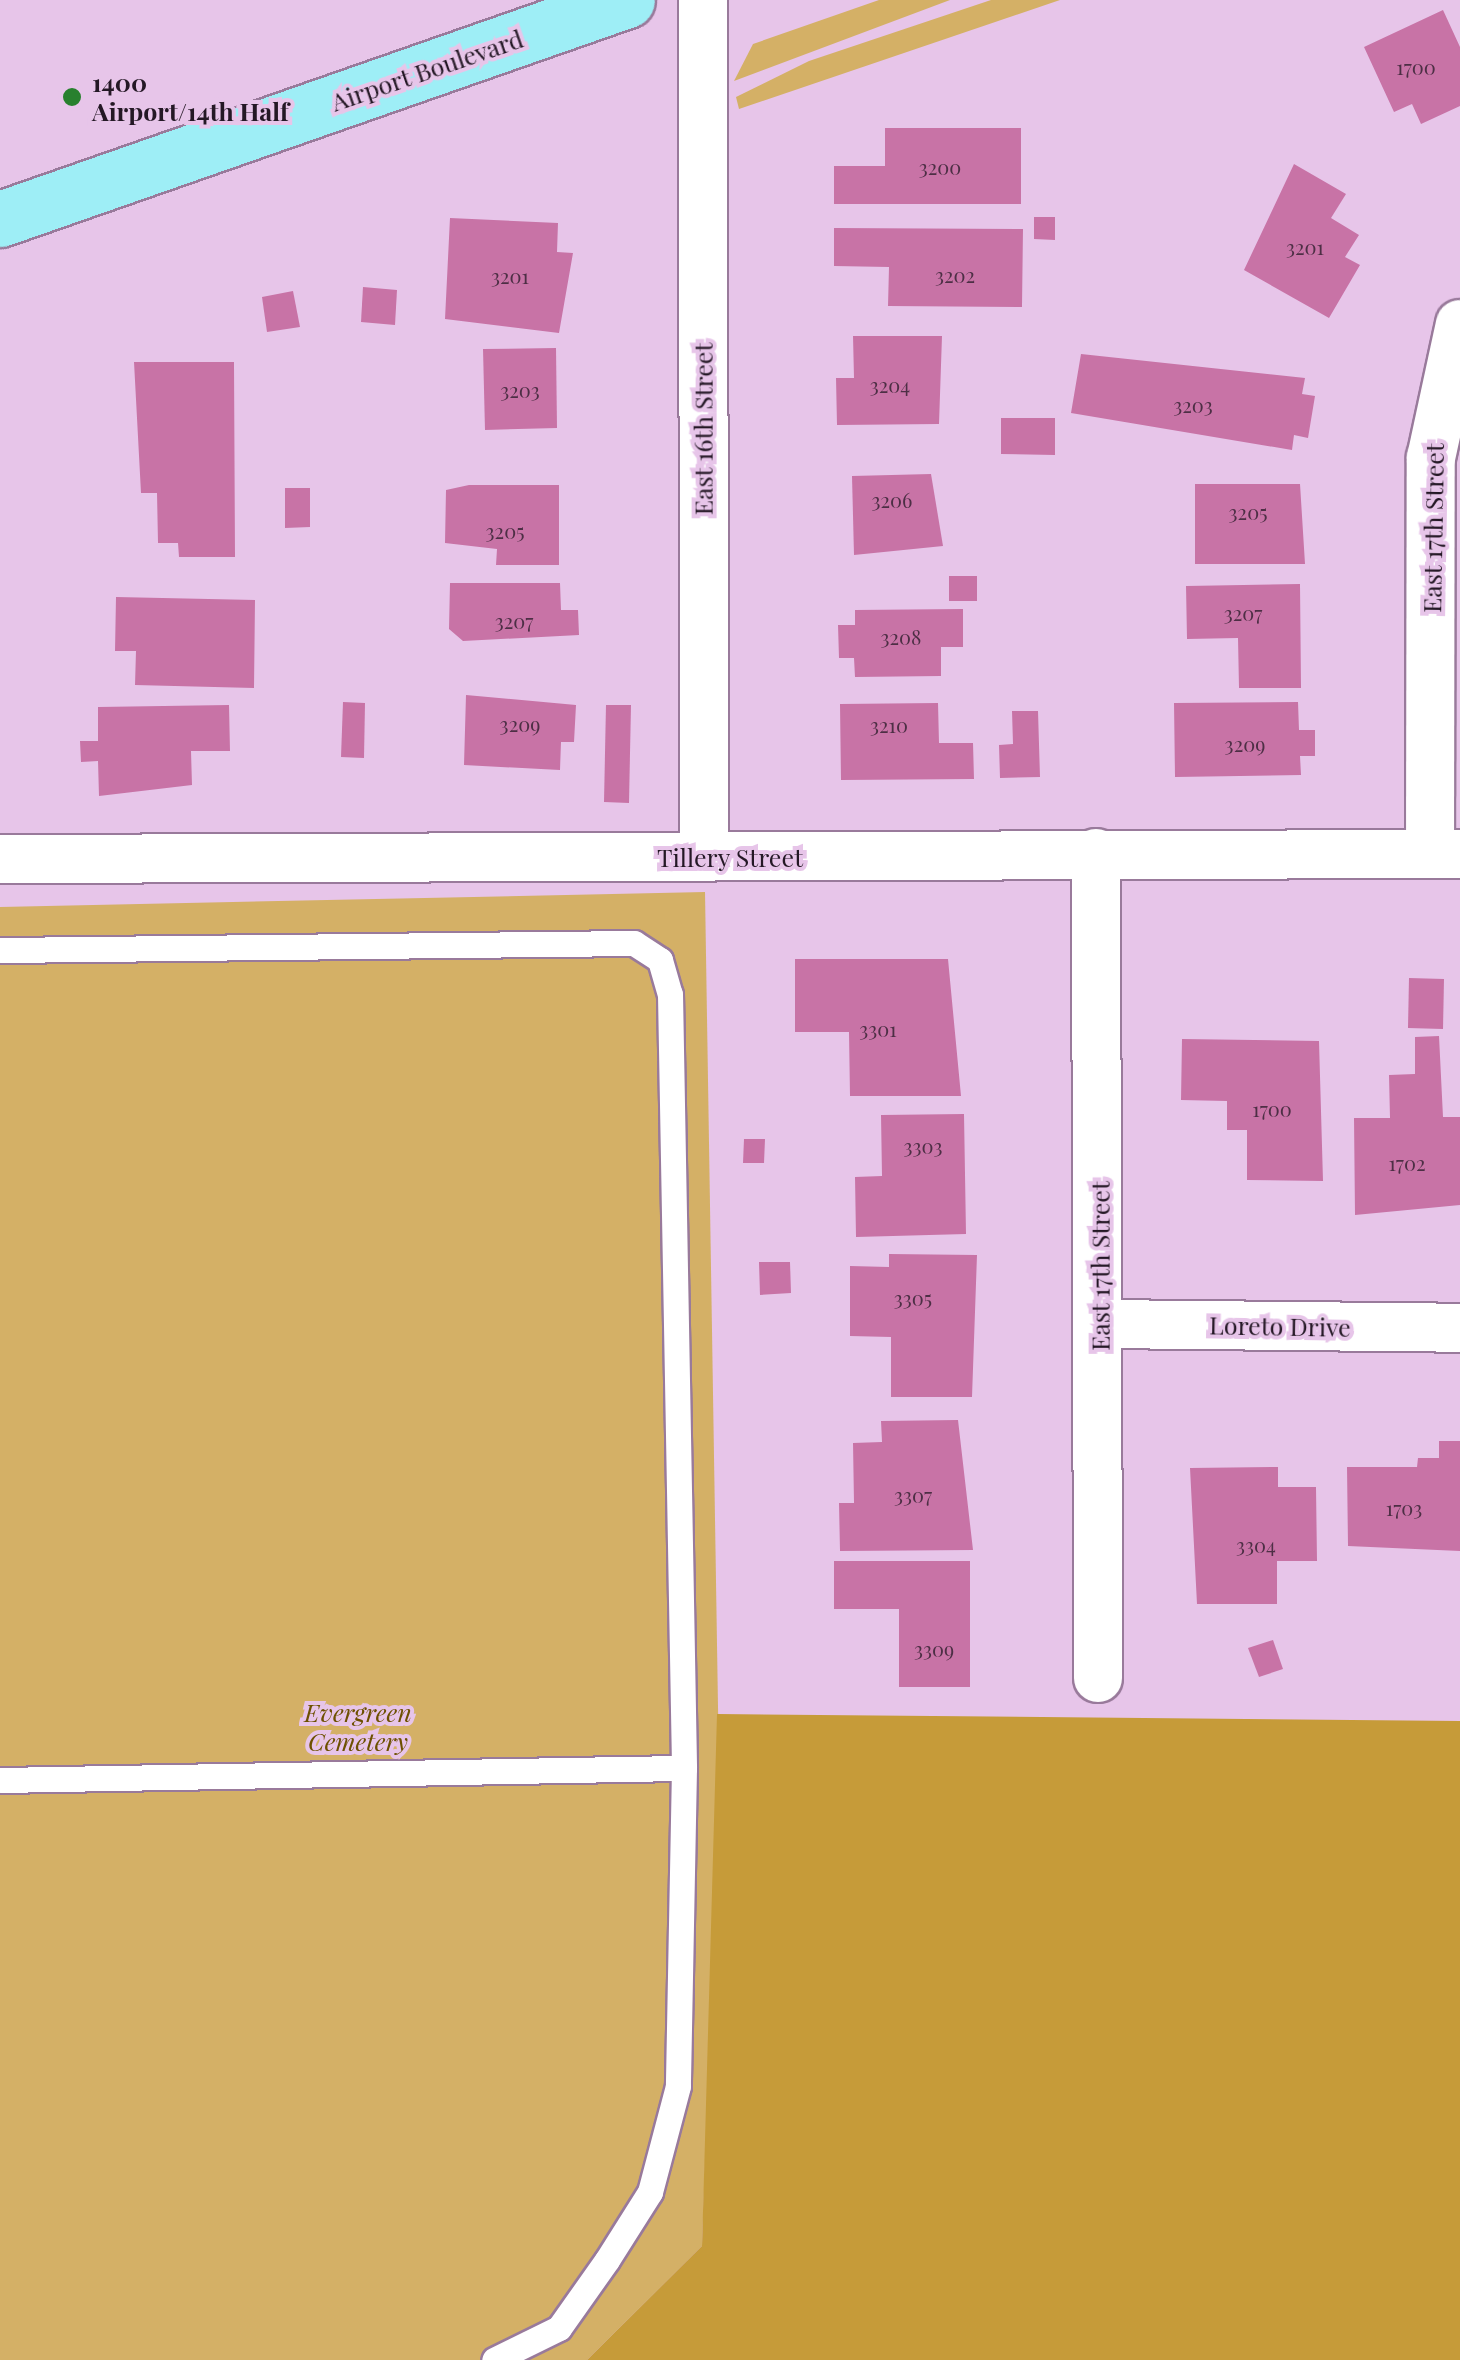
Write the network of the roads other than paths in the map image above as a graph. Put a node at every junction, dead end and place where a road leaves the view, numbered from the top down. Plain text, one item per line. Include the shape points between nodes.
1 (628, 0) edge
2 (703, 0) edge
3 (0, 219) edge
4 (1460, 324) edge
5 (1096, 854) junction
6 (1445, 854) edge
7 (704, 858) junction
8 (0, 859) edge
9 (0, 950) edge
10 (1101, 1324) junction
11 (1460, 1328) edge
12 (1098, 1678) dead end
13 (684, 1768) junction
14 (0, 1780) edge
15 (494, 2360) edge

1 - 3 main road, Airport Boulevard
2 - 7 street, East 16th Street
4 - 6 street, East 17th Street via 1432,458
5 - 6 street, Tillery Street
5 - 7 street, Tillery Street
5 - 10 street, East 17th Street
7 - 8 street, Tillery Street
9 - 13 lane via 634,943 660,960 670,994
10 - 11 street, Loreto Drive
10 - 12 street, East 17th Street
13 - 14 lane
13 - 15 lane via 678,2086 650,2192 559,2328

